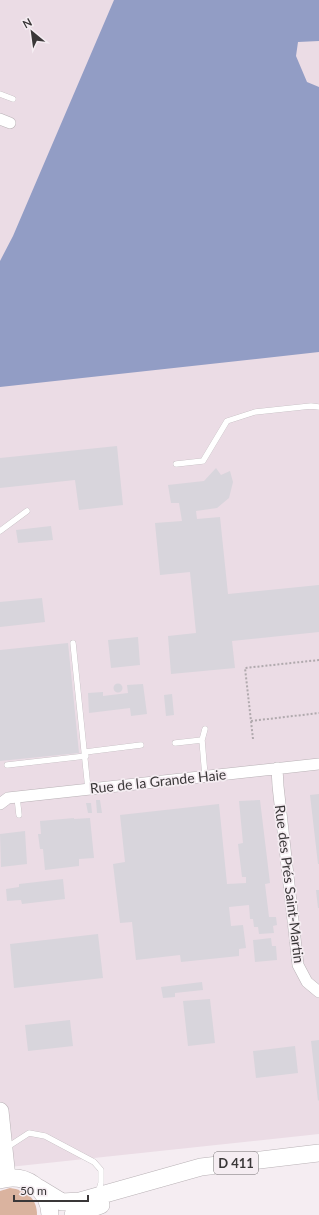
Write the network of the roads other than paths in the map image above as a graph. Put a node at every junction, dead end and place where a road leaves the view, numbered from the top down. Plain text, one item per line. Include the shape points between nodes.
1 (0, 94) edge
2 (13, 99) dead end
3 (319, 407) edge
4 (176, 464) dead end
5 (26, 511) dead end
6 (0, 531) edge
7 (73, 643) dead end
8 (205, 729) dead end
9 (202, 740) junction
10 (175, 743) dead end
11 (141, 745) dead end
12 (85, 754) junction
13 (319, 764) edge
14 (8, 765) dead end
15 (277, 768) junction
16 (205, 776) junction
17 (88, 789) junction
18 (6, 798) edge
19 (19, 815) dead end
20 (319, 992) edge
21 (0, 1111) edge
22 (4, 1149) junction
23 (319, 1153) edge
24 (3, 1179) edge
25 (156, 1180) junction
26 (39, 1188) junction
27 (94, 1197) junction
28 (50, 1215) edge
29 (73, 1215) edge

1 - 2 lane
3 - 4 lane via 255,412 227,421 203,461
5 - 6 lane
7 - 12 lane
8 - 9 lane
9 - 10 lane
9 - 16 lane
11 - 12 lane
12 - 14 lane
12 - 17 lane
13 - 15 street, Rue de la Grande Haie
15 - 16 street, Rue de la Grande Haie
15 - 20 street, Rue des Prés Saint-Martin via 298,965 307,982
16 - 17 street, Rue de la Grande Haie
17 - 18 street, Rue de la Grande Haie
18 - 19 lane
21 - 22 main road
22 - 24 main road
22 - 27 lane via 30,1133 45,1136 80,1154 94,1162 101,1170 102,1184
23 - 25 main road, D 411 via 201,1167
24 - 26 main road via 24,1179
25 - 27 main road, D 411
25 - 29 main road, D 411 via 113,1201
26 - 27 main road, D 411 via 62,1202
26 - 28 main road via 46,1197

